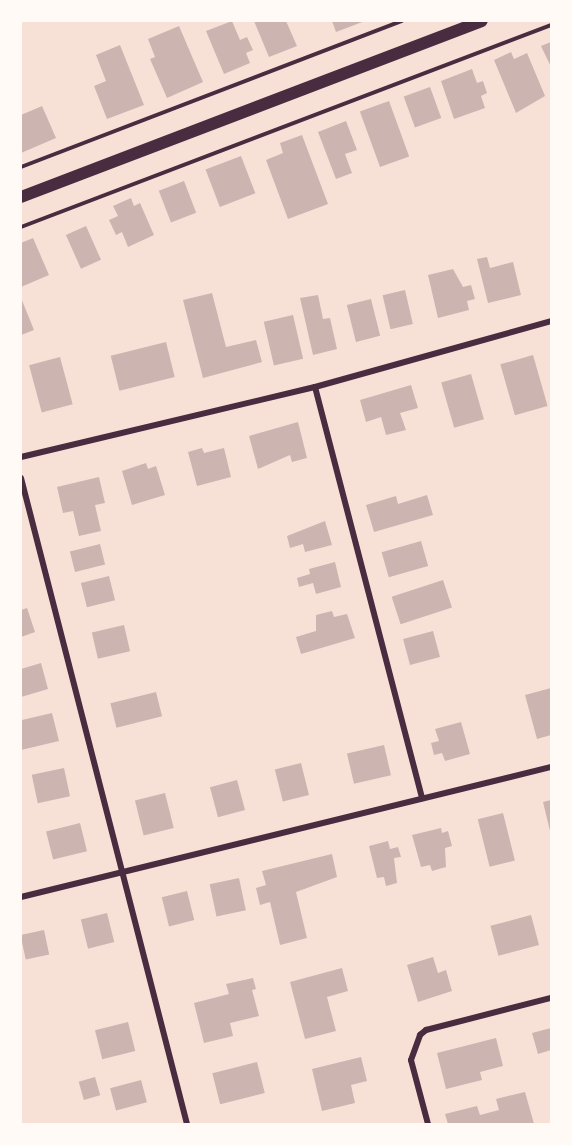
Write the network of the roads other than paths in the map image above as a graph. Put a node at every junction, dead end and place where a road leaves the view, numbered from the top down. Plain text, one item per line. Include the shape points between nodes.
1 (482, 21) edge
2 (21, 197) edge
3 (551, 321) edge
4 (315, 387) junction
5 (21, 457) edge
6 (21, 478) edge
7 (551, 767) edge
8 (422, 798) junction
9 (120, 874) junction
10 (21, 897) edge
11 (551, 998) edge
12 (187, 1124) edge
13 (428, 1124) edge

1 - 2 main road
3 - 4 street
4 - 5 street
4 - 8 street
6 - 9 street
7 - 8 street
8 - 9 street
9 - 10 street
9 - 12 street
11 - 13 street via 426,1030 420,1035 411,1060

